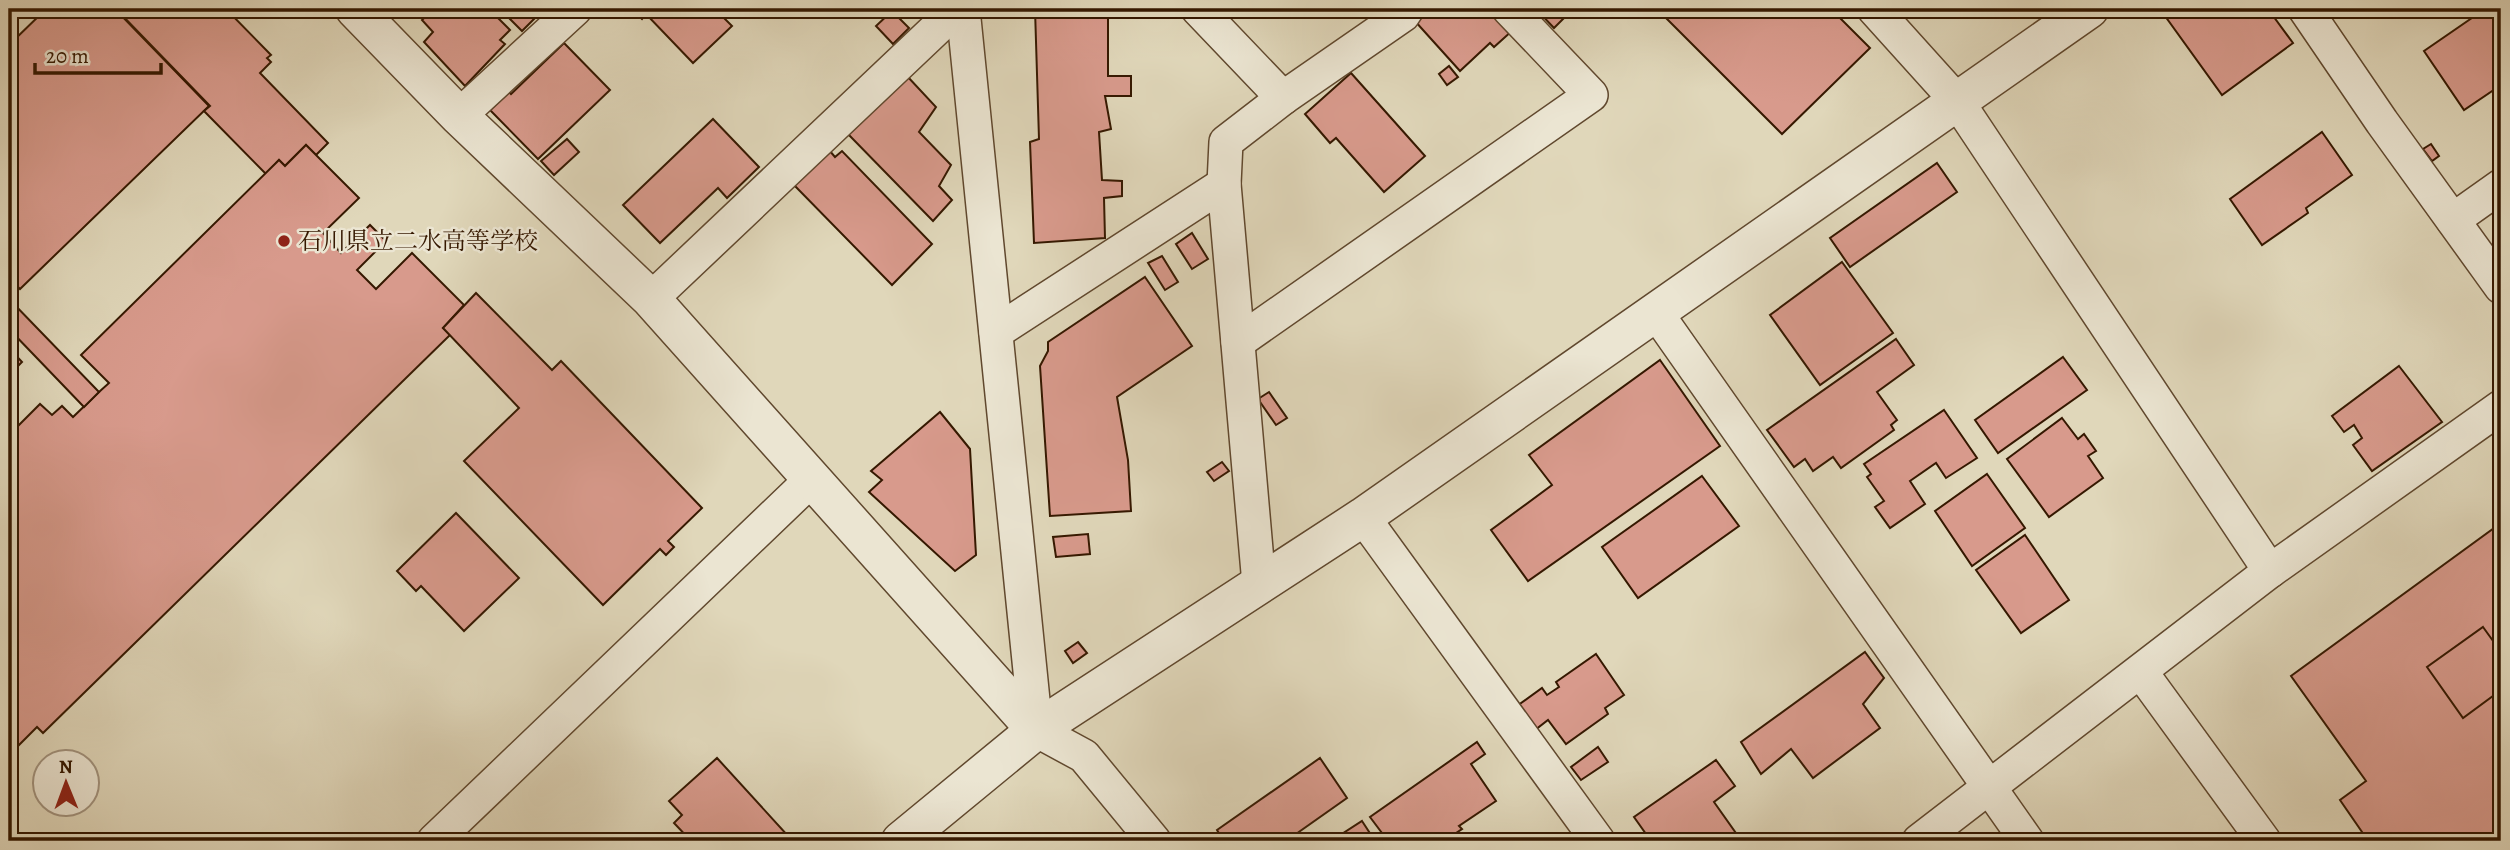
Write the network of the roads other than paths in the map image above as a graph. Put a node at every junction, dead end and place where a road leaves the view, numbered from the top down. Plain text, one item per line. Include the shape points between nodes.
1 (355, 9) edge
2 (575, 9) edge
3 (957, 9) edge
4 (963, 9) edge
5 (1198, 9) edge
6 (1407, 9) edge
7 (1509, 9) edge
8 (1874, 9) edge
9 (2089, 9) edge
10 (2305, 9) edge
11 (1283, 98) junction
12 (1957, 101) junction
13 (459, 116) junction
14 (1224, 184) junction
15 (2501, 186) edge
16 (2453, 220) junction
17 (2501, 287) edge
18 (651, 299) junction
19 (1655, 311) junction
20 (996, 331) junction
21 (1238, 342) junction
22 (2501, 407) edge
23 (813, 478) junction
24 (1363, 517) junction
25 (2270, 571) junction
26 (1259, 584) junction
27 (2141, 672) junction
28 (1036, 730) junction
29 (1989, 789) junction
30 (434, 841) edge
31 (901, 841) edge
32 (1154, 841) edge
33 (1598, 841) edge
34 (1919, 841) edge
35 (2027, 841) edge
36 (2264, 841) edge

1 - 13 street
2 - 13 street
3 - 18 street
4 - 20 street
5 - 11 street
6 - 11 street
7 - 21 street via 1591,95
8 - 12 street
9 - 12 street
10 - 16 street
11 - 14 street via 1226,142
12 - 19 street
12 - 25 street
13 - 18 street
14 - 20 street
14 - 21 street
15 - 16 street
16 - 17 street
18 - 23 street
19 - 24 street
19 - 29 street
20 - 28 street
21 - 26 street
22 - 25 street
23 - 28 street
23 - 30 street
24 - 26 street
24 - 33 street
25 - 27 street
26 - 28 street
27 - 29 street
27 - 36 street
28 - 31 street
28 - 32 street via 1084,756
29 - 34 street
29 - 35 street

